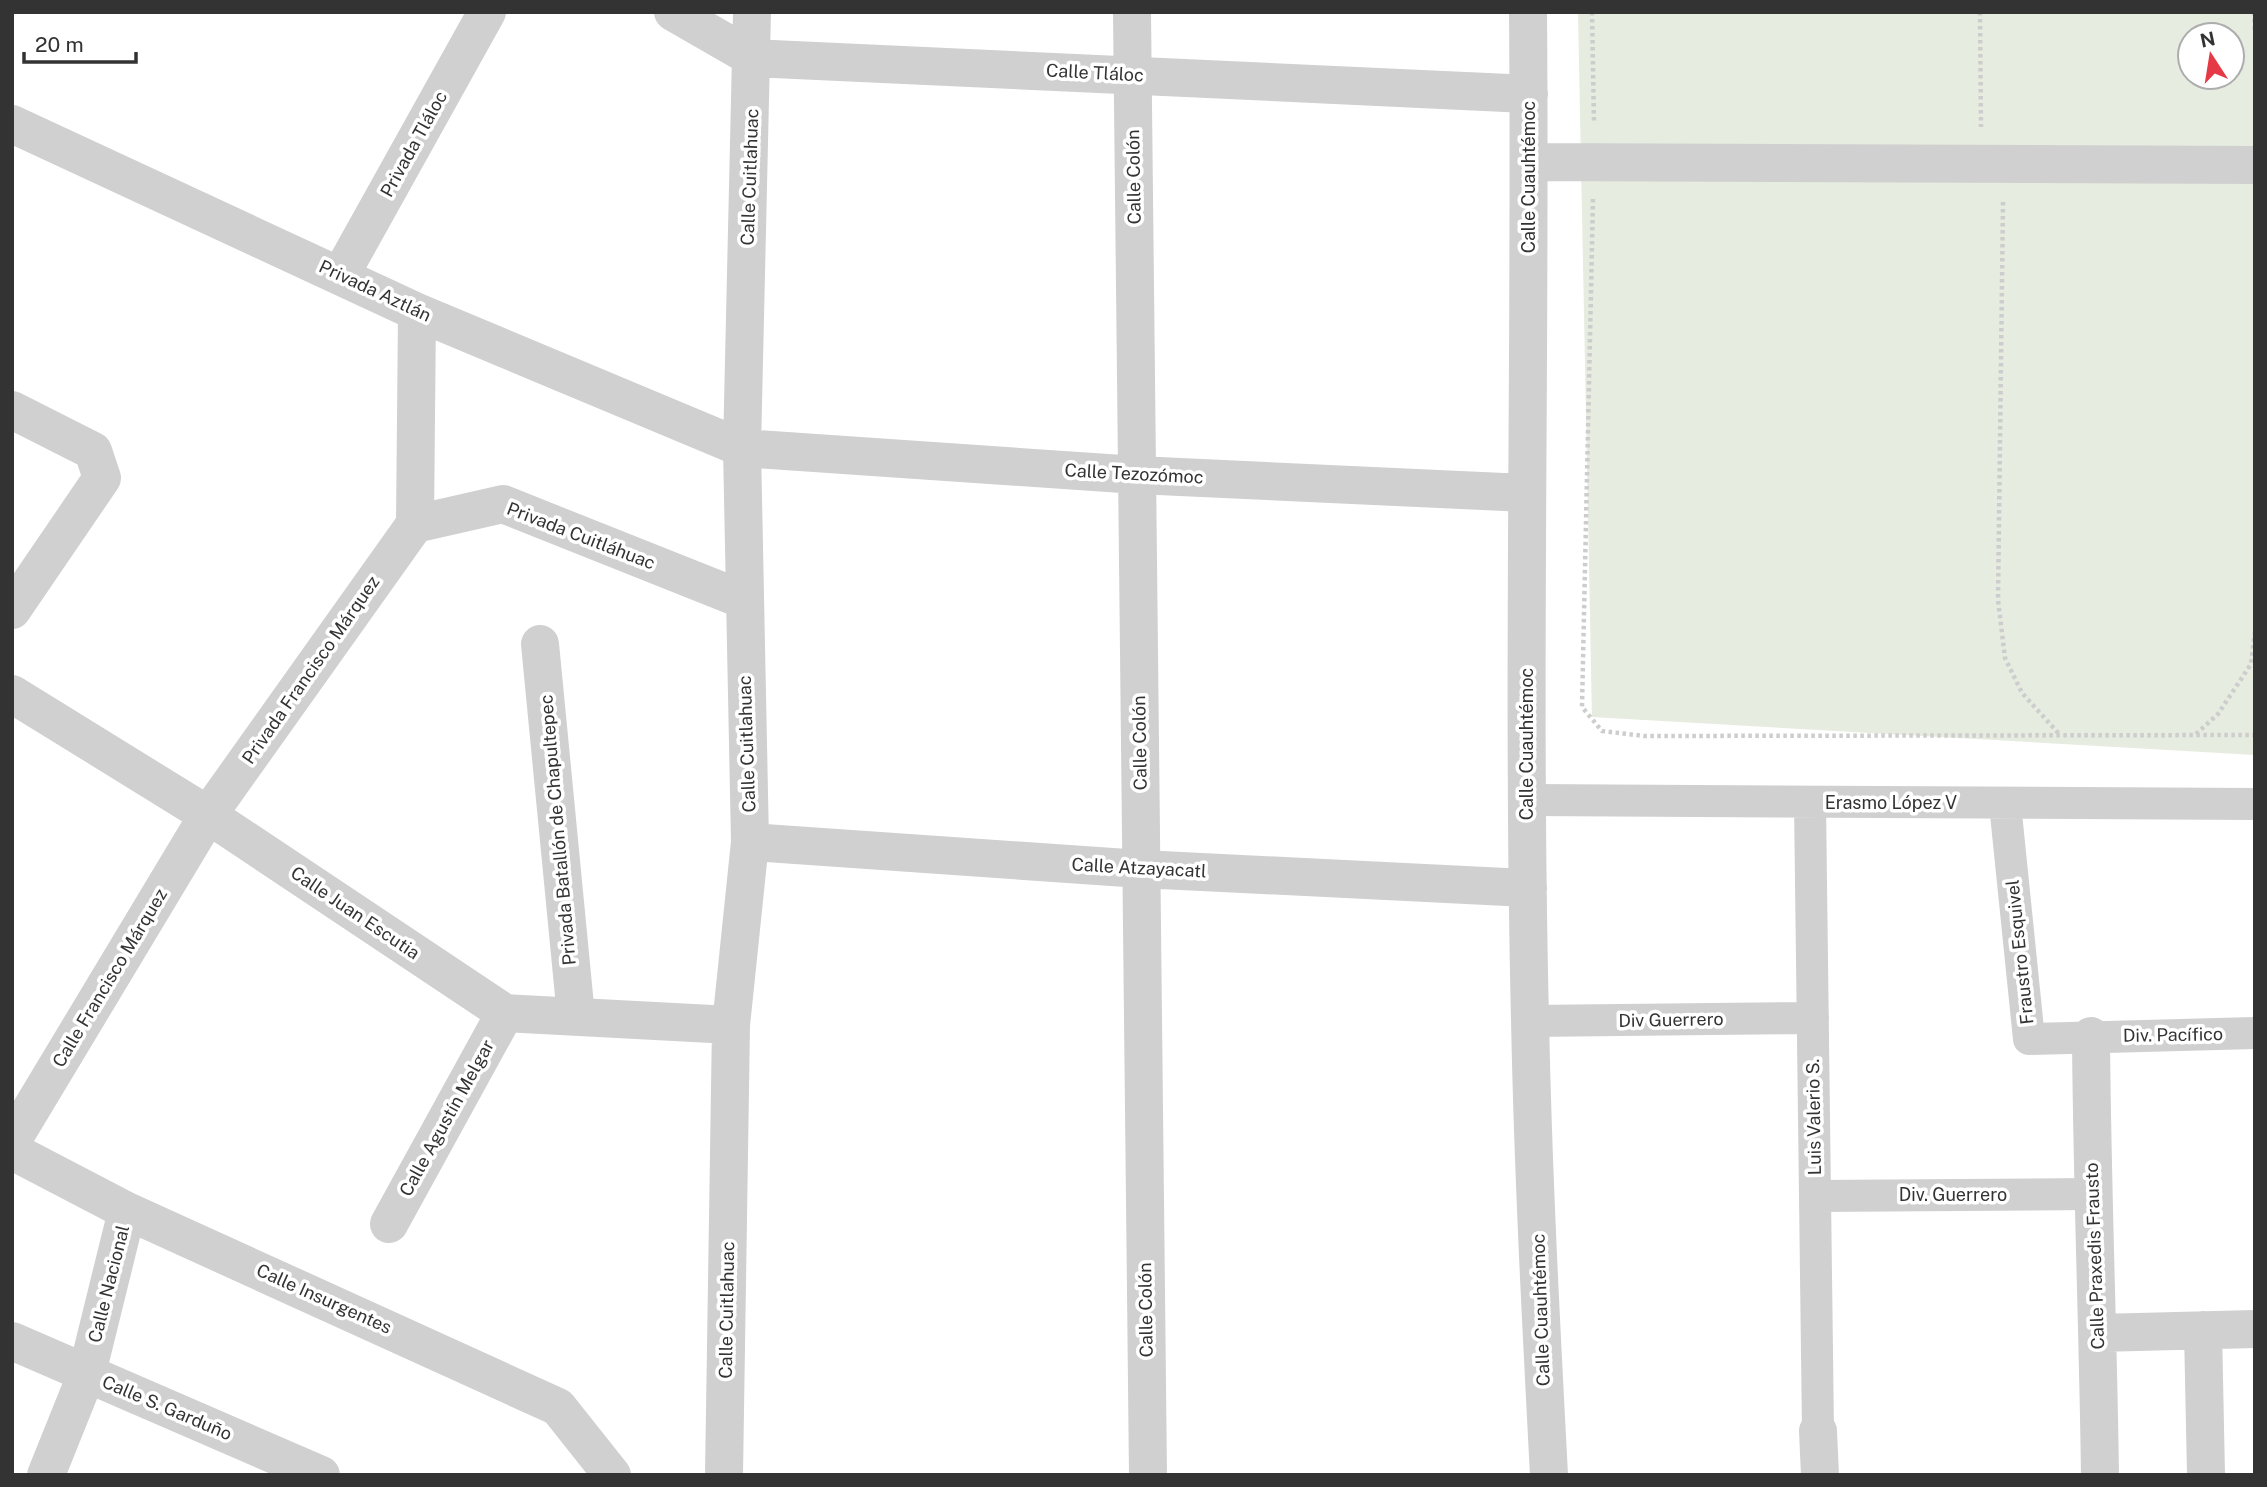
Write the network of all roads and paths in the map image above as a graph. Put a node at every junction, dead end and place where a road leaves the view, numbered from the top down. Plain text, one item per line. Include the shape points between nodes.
1 (487, 12) edge
2 (673, 12) edge
3 (752, 12) edge
4 (1132, 12) edge
5 (1528, 12) edge
6 (1592, 12) edge
7 (1980, 12) edge
8 (2255, 12) edge
9 (2255, 33) edge
10 (753, 58) junction
11 (1133, 74) junction
12 (1529, 94) junction
13 (12, 124) edge
14 (1530, 162) junction
15 (1594, 162) junction
16 (1993, 164) junction
17 (2255, 165) edge
18 (340, 276) junction
19 (417, 312) junction
20 (12, 410) edge
21 (742, 448) junction
22 (1138, 475) junction
23 (1526, 493) junction
24 (415, 524) junction
25 (744, 600) junction
26 (12, 610) edge
27 (2255, 632) edge
28 (540, 644) dead end
29 (12, 694) edge
30 (2061, 735) junction
31 (2196, 735) junction
32 (2255, 735) edge
33 (1528, 800) junction
34 (1810, 803) junction
35 (2004, 804) junction
36 (2255, 804) edge
37 (208, 815) junction
38 (750, 842) junction
39 (1141, 869) junction
40 (1528, 888) junction
41 (505, 1013) junction
42 (576, 1016) junction
43 (1813, 1018) junction
44 (1530, 1021) junction
45 (731, 1026) junction
46 (2255, 1033) edge
47 (2091, 1036) junction
48 (12, 1141) edge
49 (12, 1151) edge
50 (2092, 1194) junction
51 (1815, 1196) junction
52 (127, 1211) junction
53 (389, 1224) dead end
54 (2255, 1329) edge
55 (2203, 1330) junction
56 (2098, 1333) junction
57 (12, 1341) edge
58 (87, 1373) junction
59 (1818, 1431) joint
60 (46, 1475) edge
61 (321, 1475) edge
62 (612, 1475) edge
63 (724, 1475) edge
64 (1148, 1475) edge
65 (1549, 1475) edge
66 (1819, 1475) edge
67 (2100, 1475) edge
68 (2206, 1475) edge

1 - 18 street, Privada Tláloc
2 - 10 street, Calle Tláloc
3 - 10 street, Calle Cuitlahuac
4 - 11 street, Calle Colón
5 - 12 street, Calle Cuauhtémoc
6 - 15 path
7 - 16 path
8 - 9 path
10 - 11 street, Calle Tláloc
10 - 21 street, Calle Cuitlahuac
11 - 12 street, Calle Tláloc
11 - 22 street, Calle Colón
12 - 14 street, Calle Cuauhtémoc
13 - 18 street, Privada Aztlán
14 - 15 street
14 - 23 street, Calle Cuauhtémoc
15 - 16 street
15 - 30 path via 1582,707 1602,731 1644,736
16 - 17 street
16 - 30 path via 1998,600 2005,658 2022,693
18 - 19 street, Privada Aztlán
19 - 21 street, Privada Aztlán
19 - 24 street
20 - 26 street via 93,451 102,478
21 - 22 street, Calle Tezozómoc
21 - 25 street, Calle Cuitlahuac
22 - 23 street, Calle Tezozómoc
22 - 39 street, Calle Colón
23 - 33 street, Calle Cuauhtémoc
24 - 25 street, Privada Cuitláhuac via 503,504
24 - 37 street, Privada Francisco Márquez
25 - 38 street, Calle Cuitlahuac
27 - 31 path via 2250,664 2218,714
28 - 42 street, Privada Batallón de Chapultepec
29 - 37 street, Calle Juan Escutia
30 - 31 path
31 - 32 path
33 - 34 street, Erasmo López V
33 - 40 street, Calle Cuauhtémoc
34 - 35 street, Erasmo López V
34 - 43 street, Luis Valerio S.
35 - 36 street, Erasmo López V
35 - 47 street, Fraustro Esquivel via 2029,1039
37 - 41 street, Calle Juan Escutia
37 - 48 street, Calle Francisco Márquez
38 - 39 street, Calle Atzayacatl
38 - 45 street, Calle Cuitlahuac
39 - 40 street, Calle Atzayacatl
39 - 64 street, Calle Colón
40 - 44 street, Calle Cuauhtémoc
41 - 42 street
41 - 53 street, Calle Agustín Melgar
42 - 45 street
43 - 44 street, Div Guerrero
43 - 51 street, Luis Valerio S.
44 - 65 street, Calle Cuauhtémoc
45 - 63 street, Calle Cuitlahuac
46 - 47 street, Div. Pacífico
47 - 50 street, Calle Praxedis Frausto
49 - 52 street, Calle Insurgentes
50 - 51 street, Div. Guerrero
50 - 56 street, Calle Praxedis Frausto
51 - 59 street, Luis Valerio S.
52 - 58 street, Calle Nacional
52 - 62 street, Calle Insurgentes via 558,1406
54 - 55 street
55 - 56 street
55 - 68 street
56 - 67 street, Calle Praxedis Frausto
57 - 58 street, Calle S. Garduño
58 - 60 street, Calle Nacional
58 - 61 street, Calle S. Garduño
59 - 66 street

